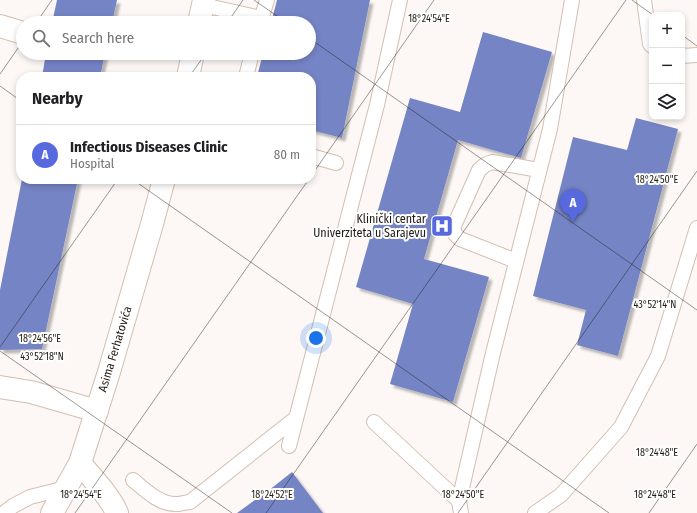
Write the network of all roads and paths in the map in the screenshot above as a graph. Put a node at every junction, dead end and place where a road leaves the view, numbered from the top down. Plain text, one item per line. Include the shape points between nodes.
1 (267, 0) edge
2 (400, 0) edge
3 (572, 0) edge
4 (644, 0) edge
5 (202, 10) edge
6 (234, 16) edge
7 (262, 16) edge
8 (0, 26) edge
9 (16, 31) edge
10 (649, 37) edge
11 (697, 55) edge
12 (685, 56) edge
13 (192, 60) edge
14 (250, 60) edge
15 (189, 72) edge
16 (247, 72) edge
17 (316, 157) edge
18 (336, 163) dead end
19 (540, 170) junction
20 (163, 184) edge
21 (697, 228) edge
22 (516, 261) junction
23 (0, 387) edge
24 (97, 410) junction
25 (296, 418) junction
26 (374, 422) dead end
27 (289, 446) dead end
28 (80, 463) junction
29 (133, 480) dead end
30 (66, 488) junction
31 (460, 507) edge
32 (4, 513) edge
33 (52, 513) edge
34 (117, 513) edge
35 (535, 513) edge

1 - 7 lane
2 - 25 lane via 377,105
3 - 19 lane via 550,129
4 - 10 lane
5 - 6 lane
8 - 9 street
11 - 12 lane
13 - 15 street
14 - 16 lane
17 - 18 lane
19 - 22 lane
19 - 22 lane via 492,162 485,164 479,170 454,228 460,239
20 - 24 street, Asima Ferhatovića
21 - 35 lane via 658,356 621,427 561,495
22 - 31 lane via 493,352
23 - 24 street via 31,392
24 - 28 street, Asima Ferhatovića
25 - 27 lane
25 - 29 lane via 190,502 165,502 149,494
26 - 31 lane
28 - 30 street, Asima Ferhatovića
28 - 34 street
30 - 32 lane via 30,497
30 - 33 street, Asima Ferhatovića

